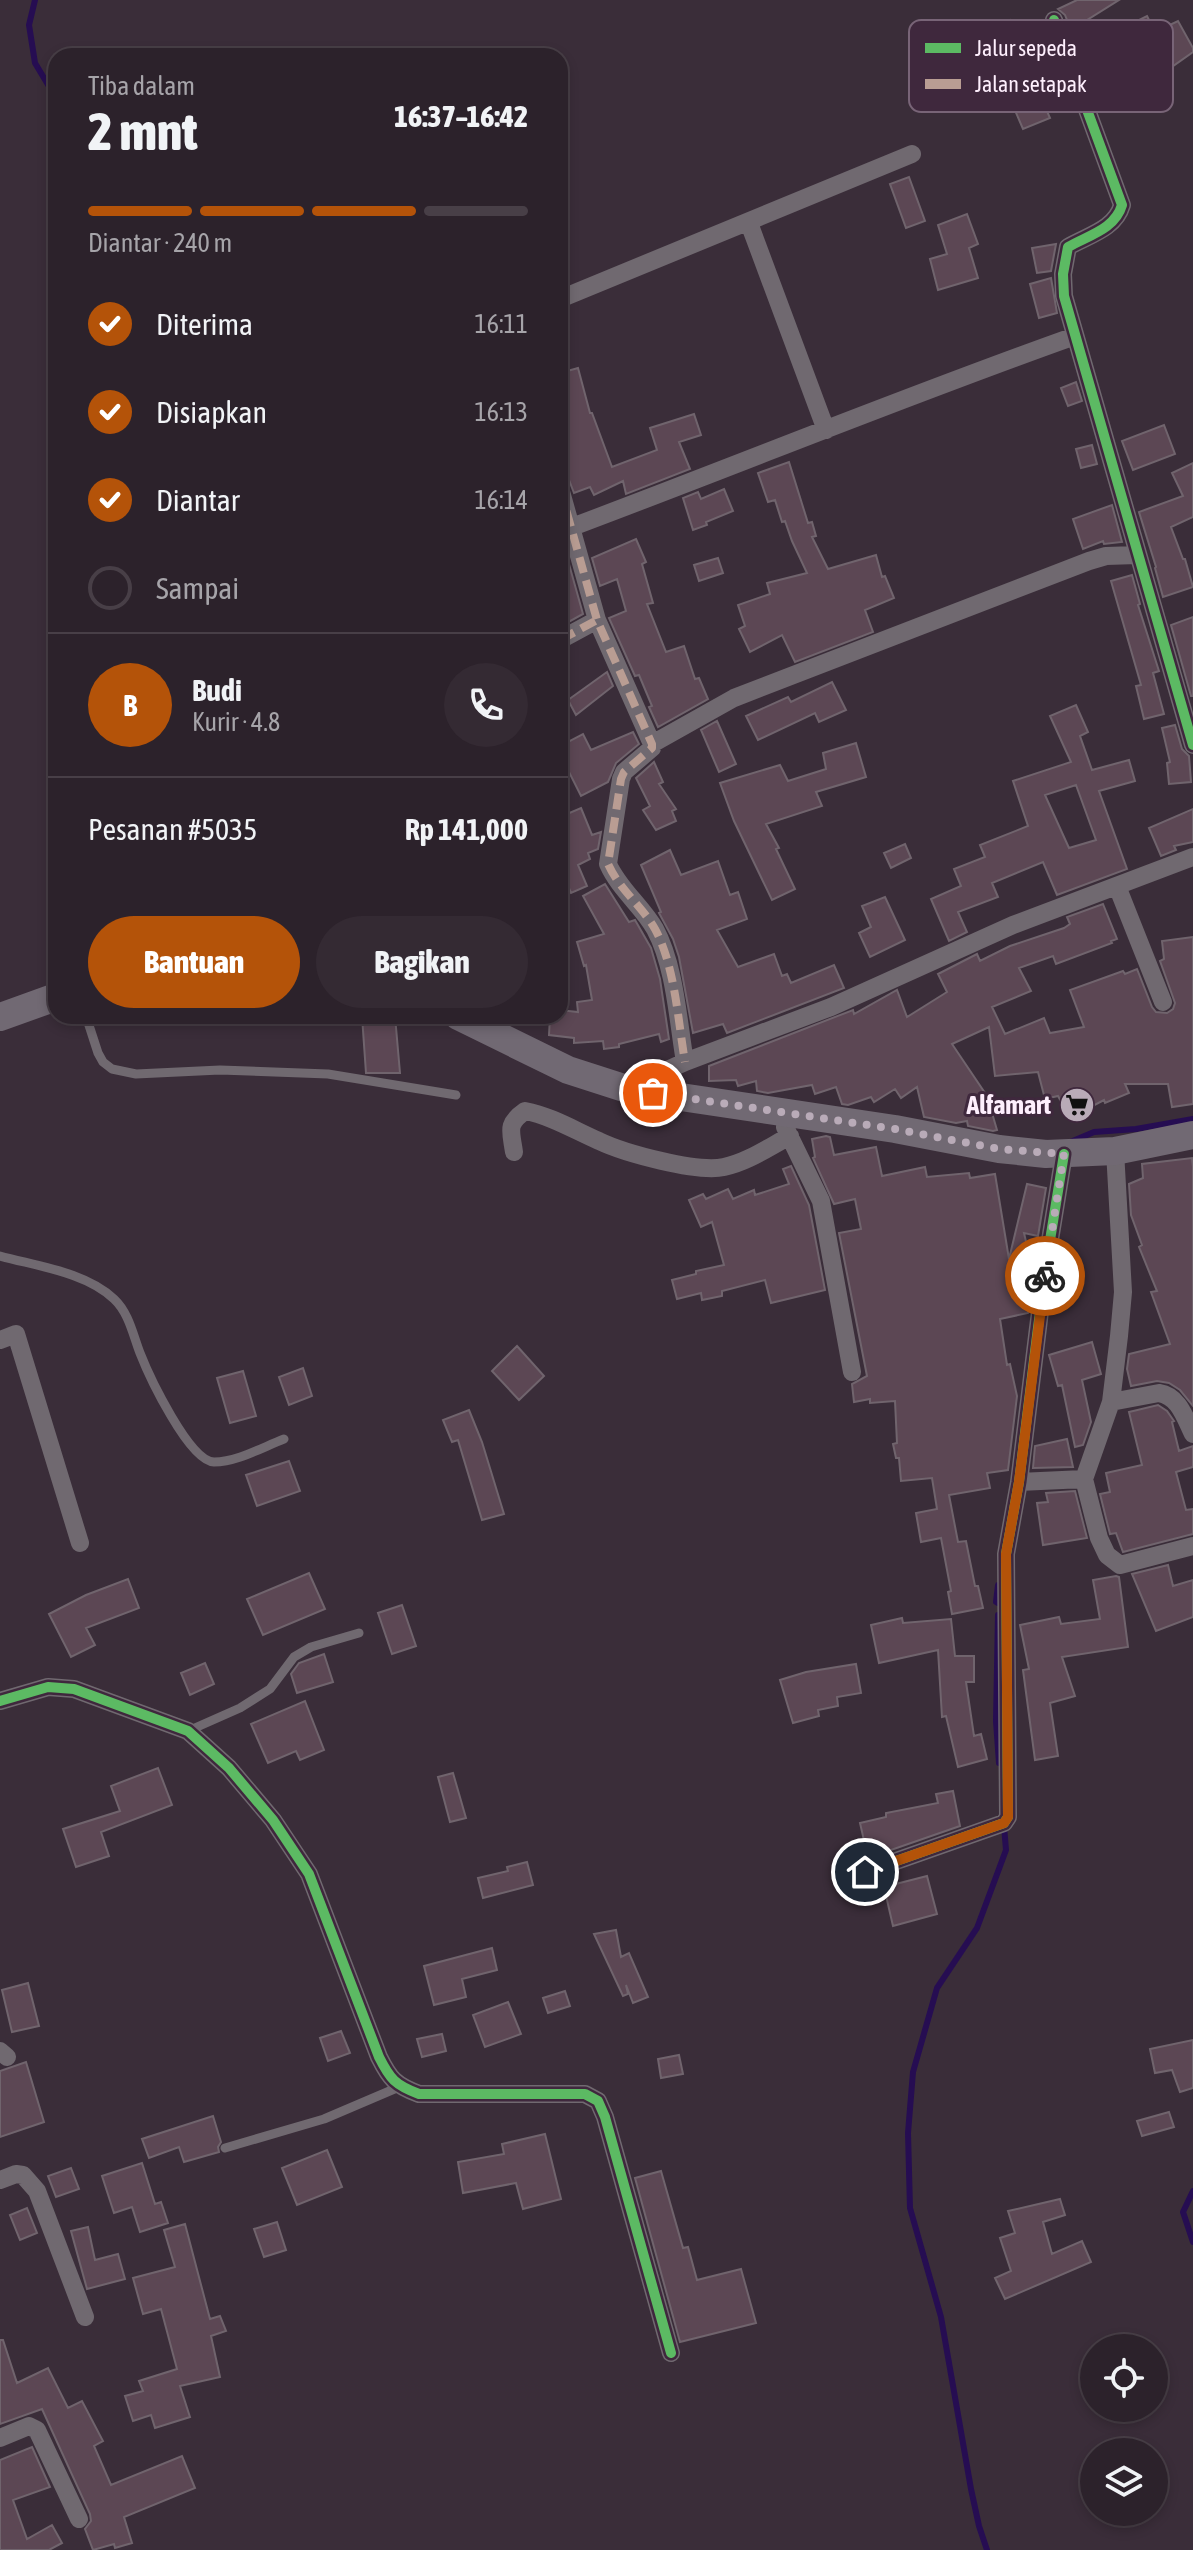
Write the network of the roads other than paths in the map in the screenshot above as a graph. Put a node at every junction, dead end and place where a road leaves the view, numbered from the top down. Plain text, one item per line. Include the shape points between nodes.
1 (1088, 112) edge
2 (912, 154) dead end
3 (749, 223) junction
4 (568, 296) edge
5 (1075, 336) junction
6 (826, 430) junction
7 (568, 514) edge
8 (572, 527) junction
9 (1137, 555) junction
10 (597, 620) junction
11 (568, 636) edge
12 (652, 744) junction
13 (1193, 745) edge
14 (1193, 857) edge
15 (1117, 886) junction
16 (48, 1000) edge
17 (1163, 1002) dead end
18 (0, 1017) edge
19 (89, 1024) edge
20 (474, 1024) edge
21 (685, 1062) junction
22 (627, 1089) junction
23 (456, 1095) dead end
24 (776, 1111) junction
25 (1193, 1135) edge
26 (790, 1136) junction
27 (1115, 1151) junction
28 (514, 1152) dead end
29 (1064, 1154) junction
30 (0, 1256) edge
31 (0, 1340) edge
32 (852, 1372) dead end
33 (1111, 1402) junction
34 (1193, 1434) edge
35 (284, 1439) dead end
36 (1084, 1479) junction
37 (1019, 1482) junction
38 (80, 1543) dead end
39 (1193, 1546) edge
40 (359, 1633) dead end
41 (0, 1701) edge
42 (188, 1731) junction
43 (865, 1872) dead end
44 (399, 2087) junction
45 (225, 2148) dead end
46 (0, 2180) edge
47 (85, 2317) dead end
48 (671, 2353) dead end
49 (0, 2438) edge
50 (79, 2519) dead end

1 - 5 street via 1122,205 1111,225 1068,247 1064,296
2 - 3 street
3 - 4 street
3 - 6 street
5 - 6 street
5 - 9 street
6 - 8 street
7 - 8 street
8 - 10 street
9 - 12 street via 1089,561 734,698
9 - 13 street
10 - 11 street
10 - 12 street
12 - 21 street via 621,779 608,864 656,931 667,959
14 - 15 street
15 - 17 street
15 - 21 street via 1013,925 831,1007
16 - 18 main road
19 - 23 lane via 103,1062 136,1074 328,1074
20 - 22 main road via 568,1070
21 - 22 street
22 - 24 main road
24 - 26 street
24 - 29 main road via 999,1149
25 - 27 main road
26 - 28 street via 749,1159 699,1169 604,1143 525,1111 510,1127
26 - 32 street via 821,1201
27 - 29 main road
27 - 33 street via 1123,1292
29 - 37 street
30 - 35 lane via 67,1274 114,1299 127,1317 153,1382 189,1443 210,1462
31 - 38 street via 16,1334
33 - 34 street via 1167,1394
33 - 36 street
36 - 37 street
36 - 39 street via 1099,1538 1107,1555 1120,1565
37 - 43 street via 1005,1576 1007,1821
40 - 42 lane via 311,1647 294,1657 270,1689
41 - 42 street via 48,1687 74,1689
42 - 44 street via 229,1768 309,1874 379,2057
44 - 45 lane via 324,2119
44 - 48 street via 419,2094 585,2094 598,2101
46 - 47 street via 23,2175 37,2191
49 - 50 street via 29,2426 37,2430

